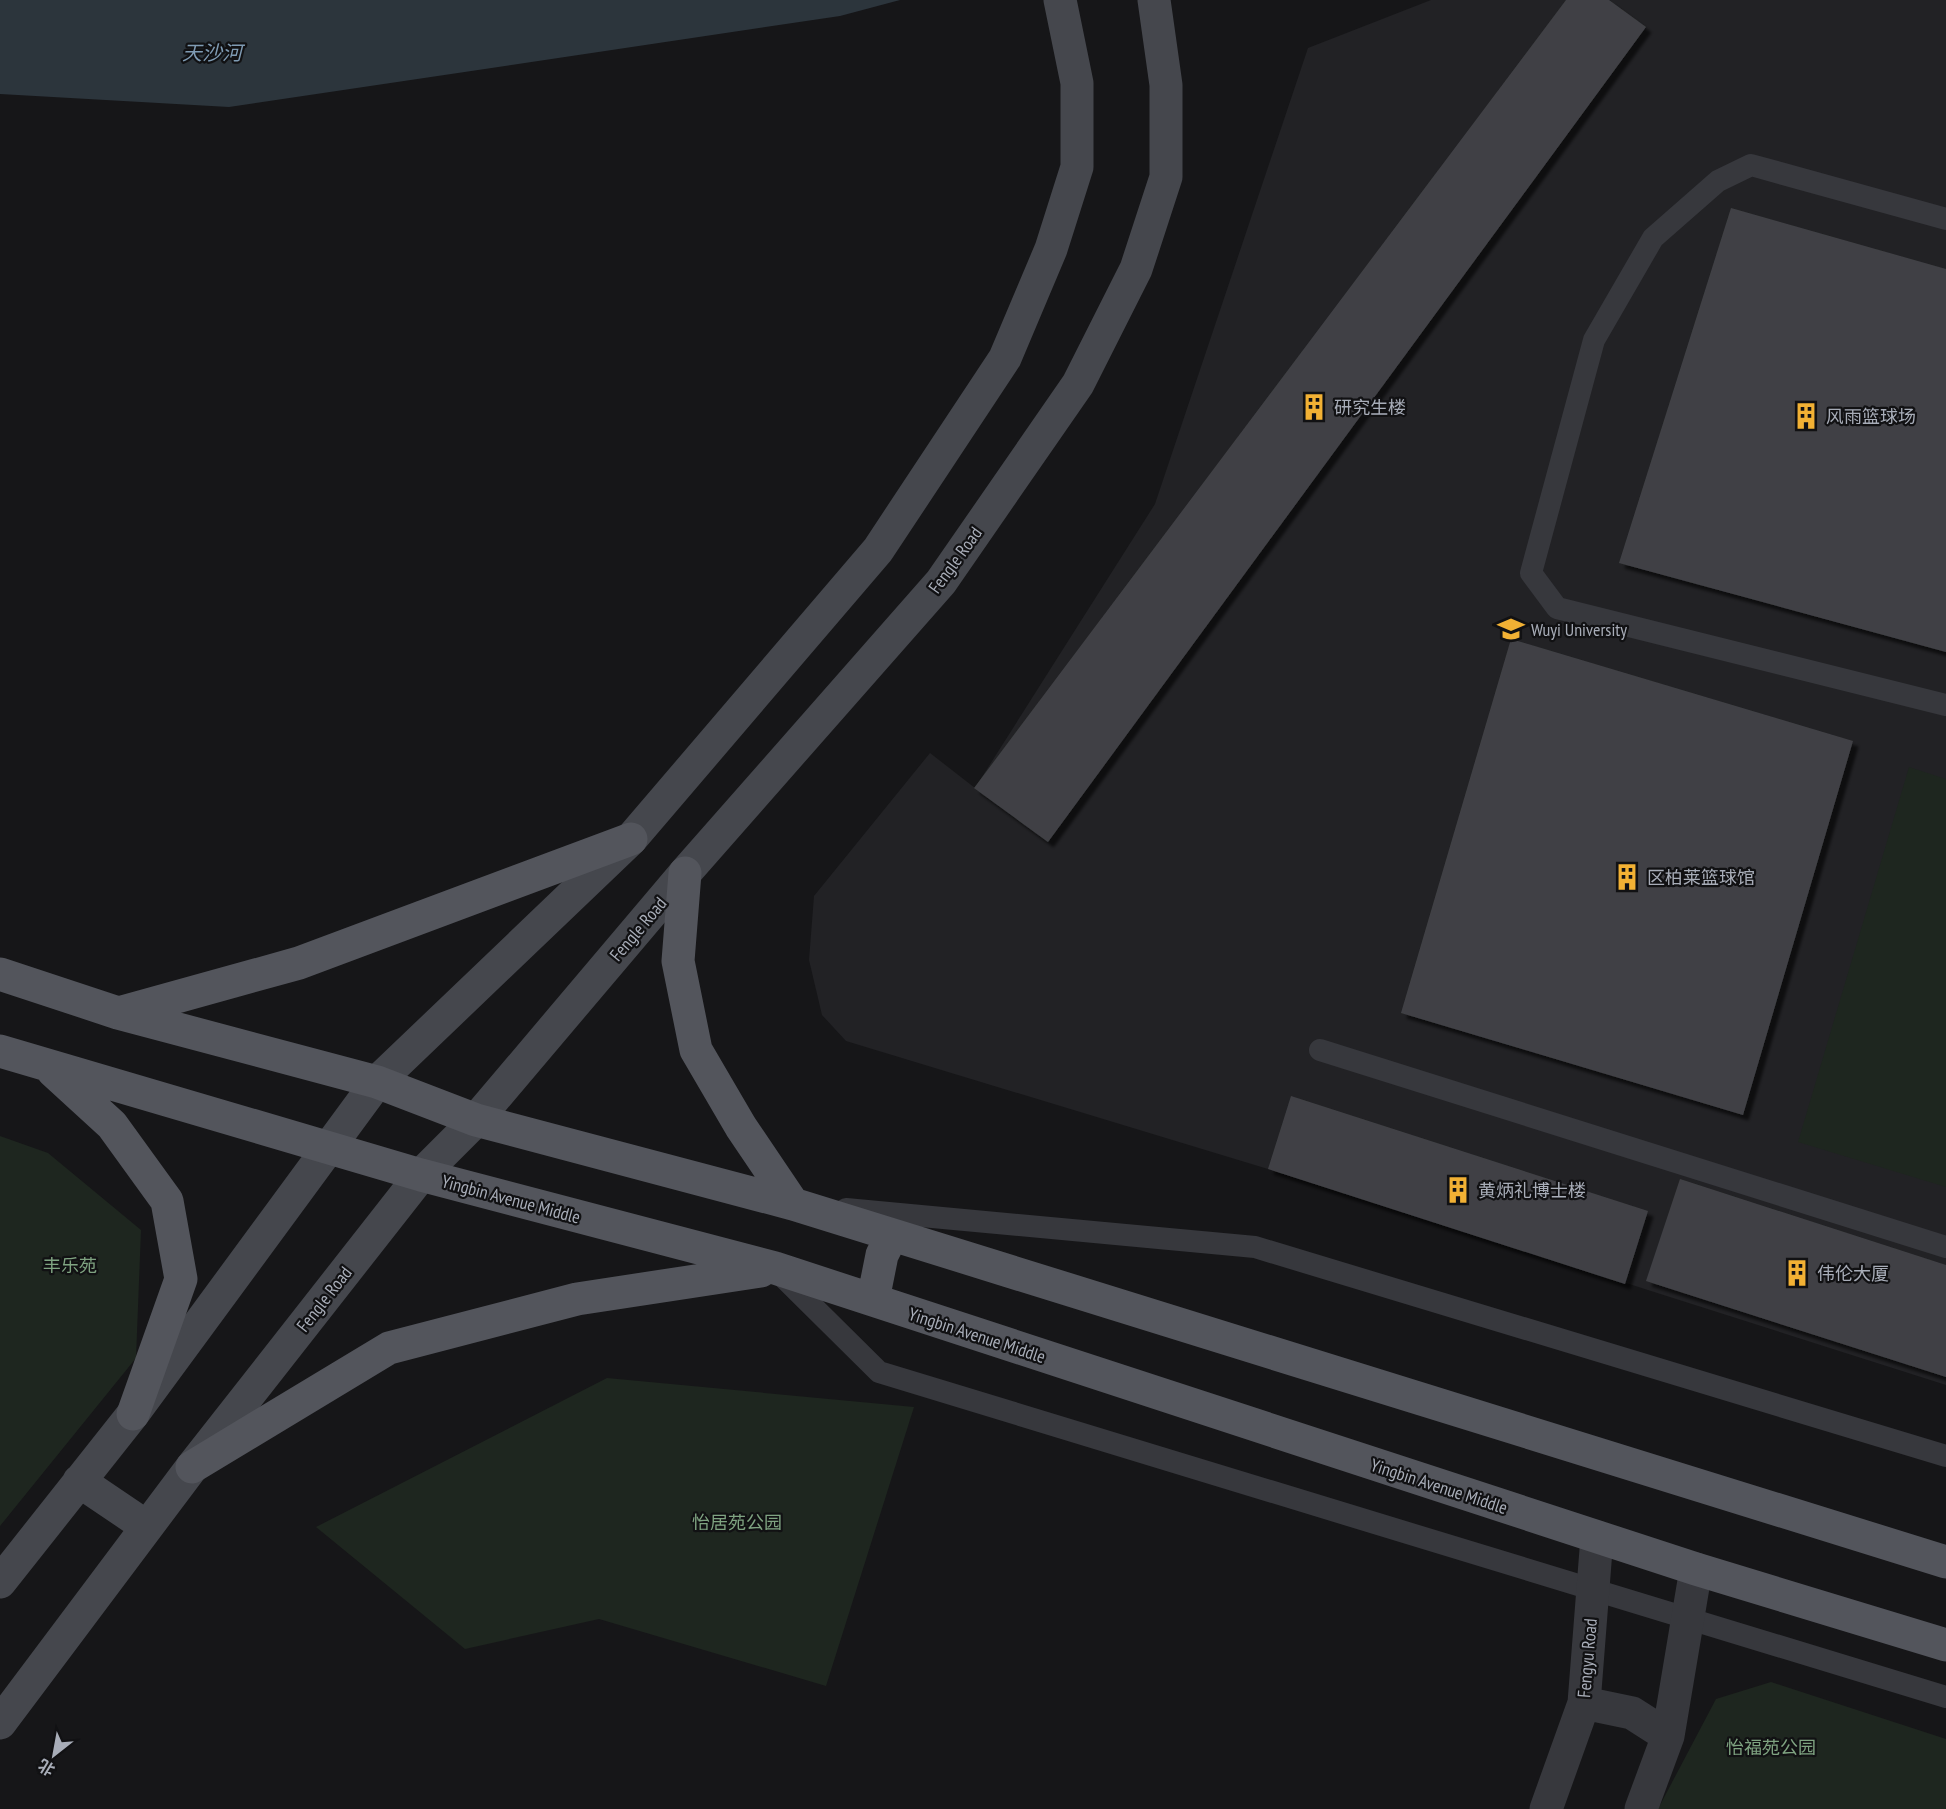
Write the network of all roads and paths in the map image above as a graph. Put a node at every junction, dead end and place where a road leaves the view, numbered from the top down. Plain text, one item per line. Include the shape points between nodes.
1 (1060, 0) edge
2 (1154, 0) edge
3 (1946, 219) edge
4 (1946, 705) edge
5 (631, 839) junction
6 (685, 873) junction
7 (0, 974) edge
8 (118, 1013) junction
9 (1320, 1050) dead end
10 (0, 1051) edge
11 (47, 1065) junction
12 (377, 1082) junction
13 (476, 1120) junction
14 (330, 1147) junction
15 (421, 1175) junction
16 (793, 1204) junction
17 (892, 1235) junction
18 (1946, 1247) edge
19 (775, 1268) junction
20 (873, 1300) junction
21 (133, 1414) junction
22 (1946, 1456) edge
23 (192, 1467) junction
24 (79, 1481) junction
25 (147, 1527) junction
26 (1597, 1537) junction
27 (1946, 1562) edge
28 (1696, 1569) junction
29 (0, 1582) edge
30 (1593, 1590) junction
31 (1687, 1618) junction
32 (1946, 1645) edge
33 (1946, 1697) edge
34 (1584, 1703) junction
35 (0, 1723) edge
36 (1668, 1736) junction
37 (1546, 1809) edge
38 (1641, 1809) edge

1 - 5 main road via 1077,82 1077,168 1051,249 1005,358 878,550
2 - 6 main road, Fengle Road via 1166,84 1166,177 1137,269 1078,384 941,582
3 - 4 lane via 1751,165 1719,181 1653,238 1594,340 1531,573 1557,608
5 - 8 main road via 299,963
5 - 12 main road
6 - 13 main road, Fengle Road
6 - 16 main road via 678,961 696,1050
7 - 8 main road
8 - 12 main road
9 - 18 lane
10 - 11 main road, Yingbin Avenue Middle
11 - 14 main road, Yingbin Avenue Middle
11 - 21 main road via 112,1125 167,1201 181,1279
12 - 13 main road
12 - 14 main road
13 - 15 main road, Fengle Road
13 - 16 main road
14 - 15 main road, Yingbin Avenue Middle
14 - 21 main road
15 - 19 main road, Yingbin Avenue Middle
15 - 23 main road, Fengle Road
16 - 17 main road
16 - 22 lane via 1255,1247
17 - 20 main road via 882,1255
17 - 27 main road
19 - 20 main road, Yingbin Avenue Middle
19 - 23 main road via 577,1299 388,1348
19 - 30 lane via 879,1372
20 - 26 main road, Yingbin Avenue Middle
21 - 24 main road
23 - 25 main road, Fengle Road
24 - 25 main road
24 - 29 main road
25 - 35 main road, Fengle Road
26 - 28 main road, Yingbin Avenue Middle
26 - 30 street, Fengyu Road
28 - 31 street
28 - 32 main road, Yingbin Avenue Middle
30 - 31 lane
30 - 34 street, Fengyu Road
31 - 33 lane
31 - 36 street
34 - 36 street via 1632,1713
34 - 37 street, Fengyu Road
36 - 38 street

